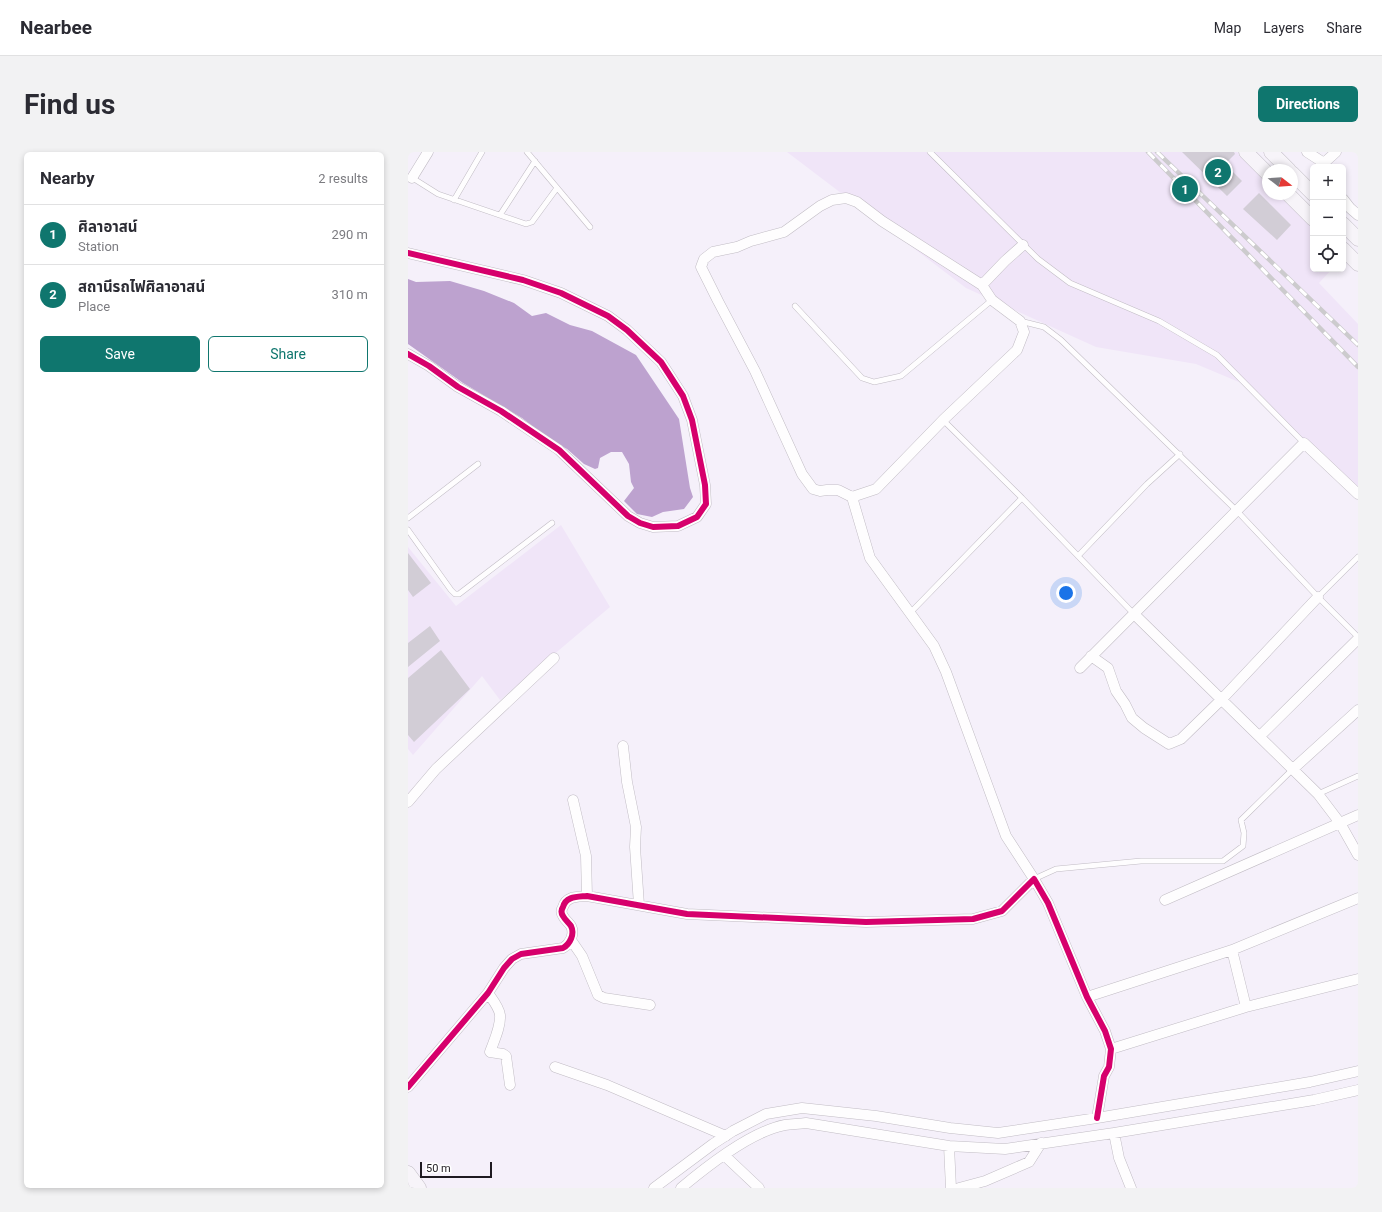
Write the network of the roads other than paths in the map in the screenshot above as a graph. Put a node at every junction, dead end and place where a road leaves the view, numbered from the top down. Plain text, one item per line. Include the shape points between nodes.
1 (428, 152) edge
2 (482, 152) edge
3 (527, 152) edge
4 (930, 152) edge
5 (1246, 152) edge
6 (1272, 152) edge
7 (1306, 152) edge
8 (1336, 152) edge
9 (535, 161) junction
10 (1283, 164) edge
11 (1323, 164) edge
12 (1325, 164) edge
13 (1262, 168) edge
14 (410, 177) edge
15 (1298, 179) edge
16 (557, 188) junction
17 (1310, 191) edge
18 (454, 200) junction
19 (1294, 200) edge
20 (1344, 200) edge
21 (500, 215) junction
22 (1358, 215) edge
23 (1310, 216) edge
24 (590, 227) dead end
25 (1346, 227) edge
26 (1358, 238) edge
27 (1023, 244) junction
28 (1346, 252) edge
29 (408, 253) edge
30 (1358, 264) edge
31 (982, 285) junction
32 (992, 300) junction
33 (795, 306) dead end
34 (1020, 321) junction
35 (408, 354) edge
36 (943, 420) junction
37 (1304, 444) junction
38 (1180, 454) junction
39 (478, 464) dead end
40 (1358, 494) edge
41 (852, 497) junction
42 (1022, 498) junction
43 (1237, 511) junction
44 (408, 518) edge
45 (552, 523) dead end
46 (408, 530) edge
47 (1078, 556) junction
48 (1358, 557) edge
49 (1318, 597) junction
50 (911, 612) junction
51 (1134, 614) junction
52 (1358, 638) edge
53 (1091, 656) junction
54 (554, 658) dead end
55 (1080, 668) dead end
56 (1222, 699) junction
57 (1358, 710) edge
58 (1260, 736) junction
59 (623, 746) dead end
60 (1293, 768) junction
61 (1358, 776) edge
62 (1318, 794) junction
63 (573, 800) dead end
64 (408, 802) edge
65 (1358, 815) edge
66 (1340, 823) junction
67 (1358, 855) edge
68 (1034, 879) junction
69 (587, 896) junction
70 (1358, 898) edge
71 (1165, 900) dead end
72 (639, 905) junction
73 (571, 940) junction
74 (1232, 950) junction
75 (1358, 979) edge
76 (488, 993) junction
77 (1087, 997) junction
78 (650, 1005) dead end
79 (1246, 1007) junction
80 (1111, 1049) junction
81 (555, 1067) dead end
82 (1358, 1071) edge
83 (1310, 1082) junction
84 (510, 1085) dead end
85 (408, 1087) edge
86 (1358, 1090) edge
87 (1314, 1100) junction
88 (876, 1116) junction
89 (1097, 1118) junction
90 (873, 1133) junction
91 (1114, 1133) junction
92 (726, 1136) junction
93 (1041, 1143) junction
94 (949, 1146) junction
95 (724, 1155) junction
96 (408, 1173) edge
97 (419, 1188) edge
98 (654, 1188) edge
99 (681, 1188) edge
100 (759, 1188) edge
101 (951, 1188) edge
102 (959, 1188) edge
103 (1131, 1188) edge

1 - 14 street
2 - 18 lane
3 - 9 lane
4 - 27 lane
5 - 13 main road
6 - 10 main road
7 - 11 street
8 - 12 street
9 - 16 lane
9 - 21 lane
14 - 18 lane via 438,194
15 - 17 main road
16 - 21 lane via 530,223
16 - 24 lane
18 - 21 lane
19 - 23 main road
20 - 22 street
25 - 26 main road
27 - 31 street
27 - 37 lane via 1070,283 1160,321 1217,355
28 - 30 main road
29 - 35 street via 523,280 561,293 608,316 627,330 661,362 683,396 692,420 705,484 706,504 697,517 678,526 640,523 628,516 559,450
31 - 32 street
31 - 41 street via 857,202 846,198 832,200 820,206 784,232 713,252 704,259 701,267 755,371 802,474 813,489 838,490
32 - 33 lane via 901,376 874,382 862,378
32 - 34 street
34 - 36 street via 1024,332 1017,350
34 - 38 lane via 1044,327 1061,340
36 - 41 street via 876,489
36 - 42 lane
37 - 40 street
37 - 43 street
38 - 43 lane
38 - 47 lane via 1147,484
39 - 44 lane
41 - 50 street via 870,558
42 - 47 lane
42 - 50 lane
43 - 49 lane
43 - 51 street
45 - 46 lane via 458,594 451,590
47 - 51 lane
48 - 49 lane
49 - 52 lane
49 - 56 street
50 - 68 street via 934,646 946,672 1006,836
51 - 53 street
51 - 56 street
52 - 58 street
53 - 55 street
53 - 56 street via 1108,668 1116,691 1132,718 1169,744 1181,740
54 - 64 street via 436,769
56 - 58 street
57 - 60 street
58 - 60 street
59 - 72 street via 636,827
60 - 62 street
60 - 68 lane via 1241,820 1243,846 1223,861 1141,861 1056,869
61 - 62 lane
62 - 66 street
63 - 69 street via 586,856
65 - 66 street
66 - 67 street
66 - 71 street
68 - 72 street via 1002,911 973,920 866,922 687,914
68 - 77 street via 1048,904
69 - 72 street
69 - 73 street via 571,898 563,904 562,915 572,930
70 - 74 street
73 - 76 street via 563,948 521,954 512,959
73 - 78 street via 582,956 598,995
74 - 77 street
74 - 79 street
75 - 79 street
76 - 84 street via 500,1016 490,1052 506,1056
76 - 85 street
77 - 80 street via 1105,1031
79 - 80 street
80 - 89 street
81 - 92 street via 608,1085
82 - 83 street
83 - 87 street
83 - 89 street
86 - 87 street
87 - 91 street
88 - 89 street via 998,1133
88 - 90 street
88 - 92 street via 802,1108 766,1114
90 - 94 street
90 - 95 street via 806,1123 784,1125 760,1134
91 - 93 street
91 - 103 street via 1119,1158
92 - 98 street
93 - 94 street via 1005,1149
93 - 102 street via 1029,1162 985,1181
94 - 101 street
95 - 99 street
95 - 100 street
96 - 97 main road

